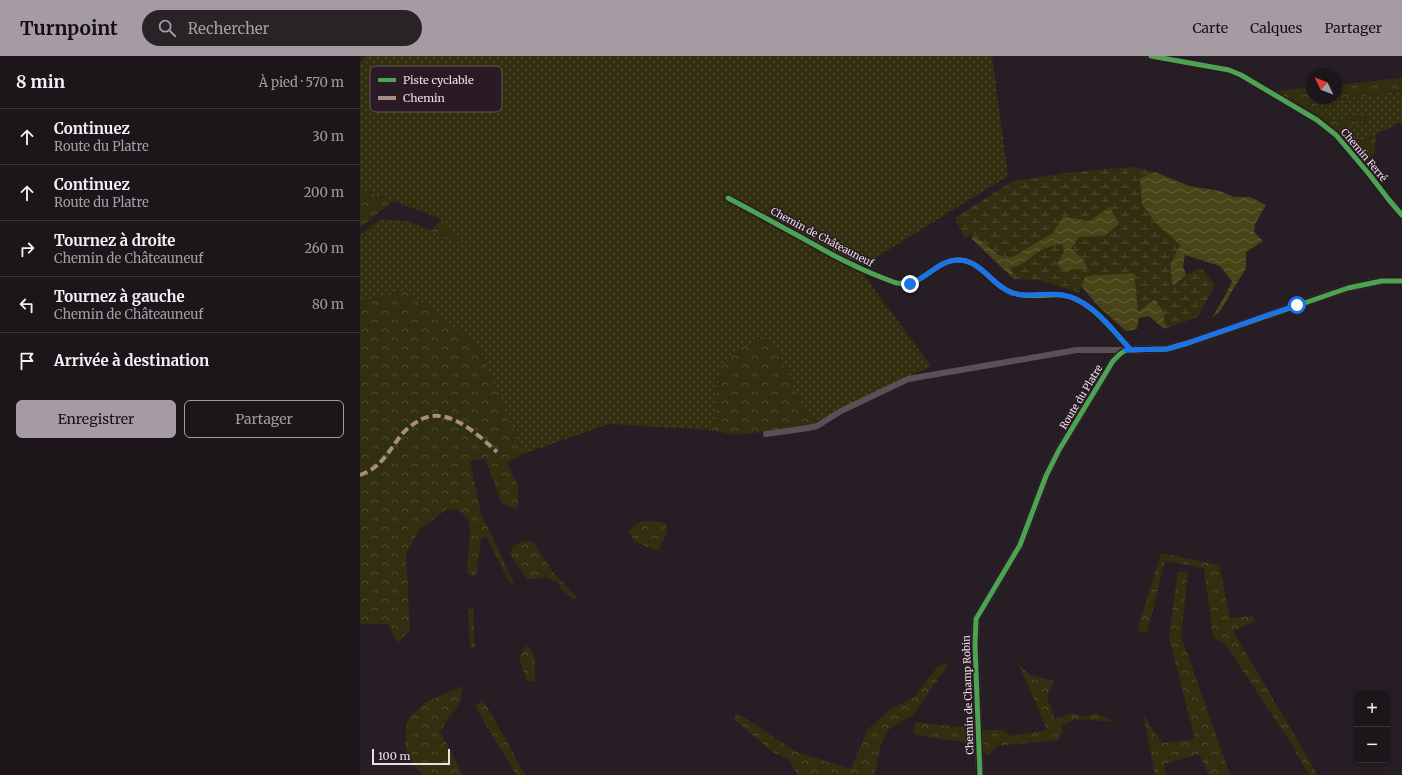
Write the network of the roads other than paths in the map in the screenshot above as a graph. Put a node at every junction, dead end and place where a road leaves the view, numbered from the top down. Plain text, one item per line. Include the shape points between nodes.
1 (1151, 56) edge
2 (728, 198) dead end
3 (1402, 215) edge
4 (1402, 281) edge
5 (1128, 350) junction
6 (766, 434) dead end
7 (990, 595) joint
8 (980, 775) edge

1 - 3 street, Chemin Ferré via 1229,70 1317,120 1336,135
2 - 5 street, Chemin de Châteauneuf via 852,265 896,283 910,284 947,262 967,261 978,266 999,286 1013,293 1063,295 1082,302 1098,314
4 - 5 street via 1382,281 1348,288 1167,349
5 - 6 street via 1077,350 908,379 841,411 817,426
5 - 7 street, Route du Platre via 1113,361 1059,450 1046,476 1020,545
7 - 8 street, Chemin de Champ Robin via 975,624

